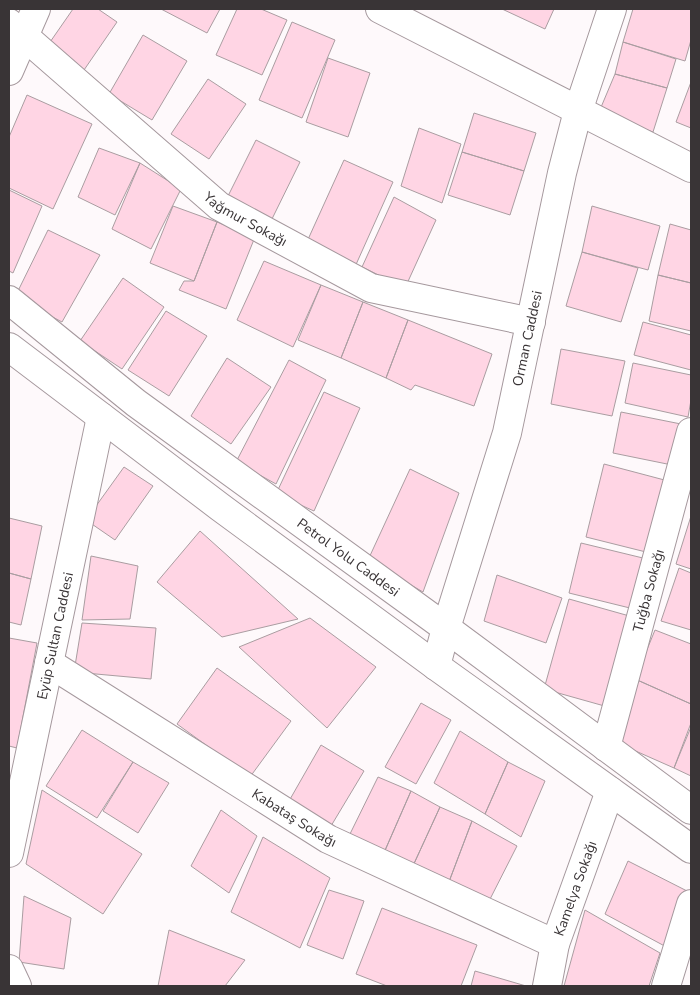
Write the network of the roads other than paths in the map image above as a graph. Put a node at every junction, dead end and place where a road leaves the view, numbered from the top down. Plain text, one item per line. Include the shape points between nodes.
1 (36, 9) edge
2 (380, 9) edge
3 (612, 9) edge
4 (17, 29) edge
5 (9, 72) edge
6 (578, 111) junction
7 (691, 168) edge
8 (9, 300) edge
9 (531, 322) junction
10 (9, 347) edge
11 (101, 418) junction
12 (691, 432) edge
13 (446, 628) junction
14 (49, 664) junction
15 (436, 666) junction
16 (606, 747) junction
17 (610, 791) junction
18 (691, 810) edge
19 (691, 849) edge
20 (9, 853) edge
21 (691, 904) edge
22 (555, 944) junction
23 (9, 969) edge
24 (17, 986) edge
25 (547, 986) edge
26 (666, 986) edge

1 - 4 street
2 - 6 street
3 - 6 street, Orman Caddesi
4 - 5 street
4 - 9 street, Yağmur Sokağı via 219,206 371,288
6 - 7 street
6 - 9 street, Orman Caddesi
8 - 13 street, Petrol Yolu Caddesi via 136,403
9 - 13 street, Orman Caddesi via 508,433
10 - 11 street
11 - 14 street, Eyüp Sultan Caddesi
11 - 15 street
12 - 16 street, Tuğba Sokağı
13 - 15 street, Orman Caddesi
13 - 16 street, Petrol Yolu Caddesi
14 - 20 street, Eyüp Sultan Caddesi
14 - 22 street, Kabataş Sokağı via 328,840
15 - 17 street
16 - 18 street, Petrol Yolu Caddesi
17 - 19 street
17 - 22 street, Kamelya Sokağı
21 - 26 street
22 - 25 street, Kamelya Sokağı
23 - 24 street

